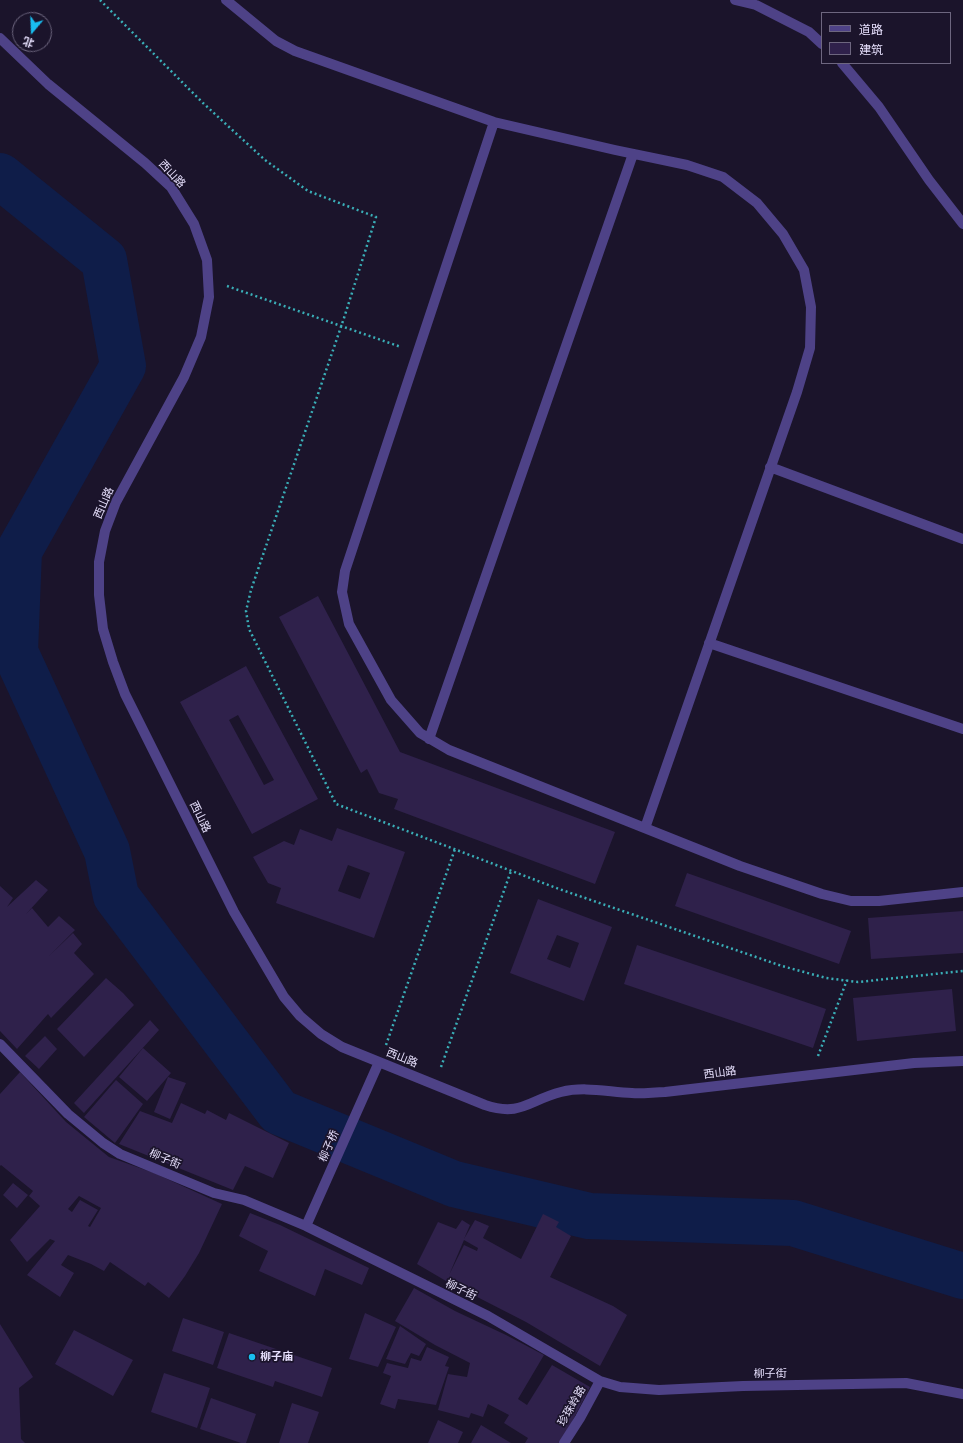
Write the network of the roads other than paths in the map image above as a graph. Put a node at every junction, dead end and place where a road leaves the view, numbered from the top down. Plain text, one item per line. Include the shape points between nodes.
1 (226, 0) edge
2 (735, 0) edge
3 (0, 38) edge
4 (821, 43) edge
5 (843, 64) edge
6 (494, 122) junction
7 (633, 154) junction
8 (963, 224) edge
9 (770, 467) junction
10 (963, 539) edge
11 (710, 643) junction
12 (963, 729) edge
13 (429, 739) junction
14 (645, 828) junction
15 (963, 892) edge
16 (0, 1044) edge
17 (963, 1061) edge
18 (379, 1062) junction
19 (306, 1226) junction
20 (600, 1381) junction
21 (963, 1394) edge
22 (564, 1443) edge

1 - 6 street via 276,41 295,51
2 - 4 street via 756,4 809,32
3 - 18 street, 西山路 via 48,84 171,187 194,224 207,260 210,297 200,337 184,377 116,502 106,531 99,562 103,629 125,694 234,912 284,997 300,1016 322,1034 342,1047
5 - 8 street via 879,107
6 - 7 street
6 - 13 street via 344,571 342,592 349,624 391,700 420,733
7 - 9 street via 687,165 723,177 757,203 783,234 804,270 811,307 810,348
7 - 13 street
9 - 10 street
9 - 11 street
11 - 12 street
11 - 14 street
13 - 14 street via 449,750
14 - 15 street via 740,866 822,894 851,901 879,901
16 - 19 street, 柳子街 via 68,1114 120,1154 214,1193 244,1200
17 - 18 street, 西山路 via 914,1063 659,1092 632,1093 580,1088 560,1092 509,1110 498,1109
18 - 19 street, 柳子桥
19 - 20 street, 柳子街 via 488,1316
20 - 21 street, 柳子街 via 620,1387 659,1390 906,1383
20 - 22 street, 珍珠岭路

